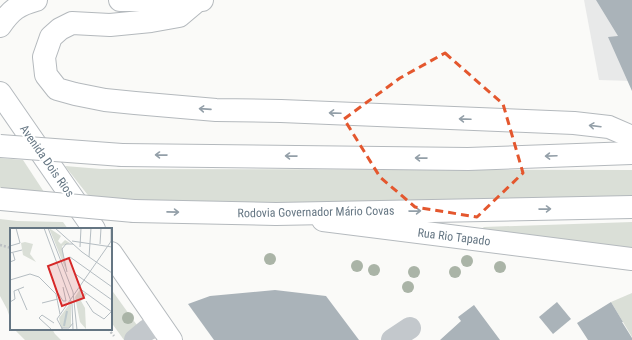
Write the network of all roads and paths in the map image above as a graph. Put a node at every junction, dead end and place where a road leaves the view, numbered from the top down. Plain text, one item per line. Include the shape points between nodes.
1 (36, 0) edge
2 (120, 0) edge
3 (198, 0) edge
4 (202, 0) edge
5 (0, 26) edge
6 (0, 93) edge
7 (632, 137) edge
8 (0, 146) edge
9 (632, 153) edge
10 (0, 199) edge
11 (632, 207) edge
12 (276, 214) junction
13 (93, 228) edge
14 (0, 245) edge
15 (10, 248) edge
16 (112, 254) edge
17 (632, 259) edge
18 (109, 330) edge
19 (165, 332) edge
20 (117, 340) edge
21 (135, 340) edge

1 - 5 main road via 10,12
2 - 3 main road
3 - 4 main road
7 -> 3 main road via 609,127 574,123 216,110 105,100 57,89 46,76 44,57 51,37 60,29 72,23 110,25 180,16
6 - 13 main road, Avenida Dois Rios
9 -> 8 main road, bridge via 468,159 122,154
10 -> 12 main road, Rodovia Governador Mário Covas, bridge via 134,212
12 -> 11 main road, Rodovia Governador Mário Covas
12 - 17 main road, Rua Rio Tapado
14 - 15 path
16 - 19 main road
18 - 20 path
19 - 21 street via 147,330

